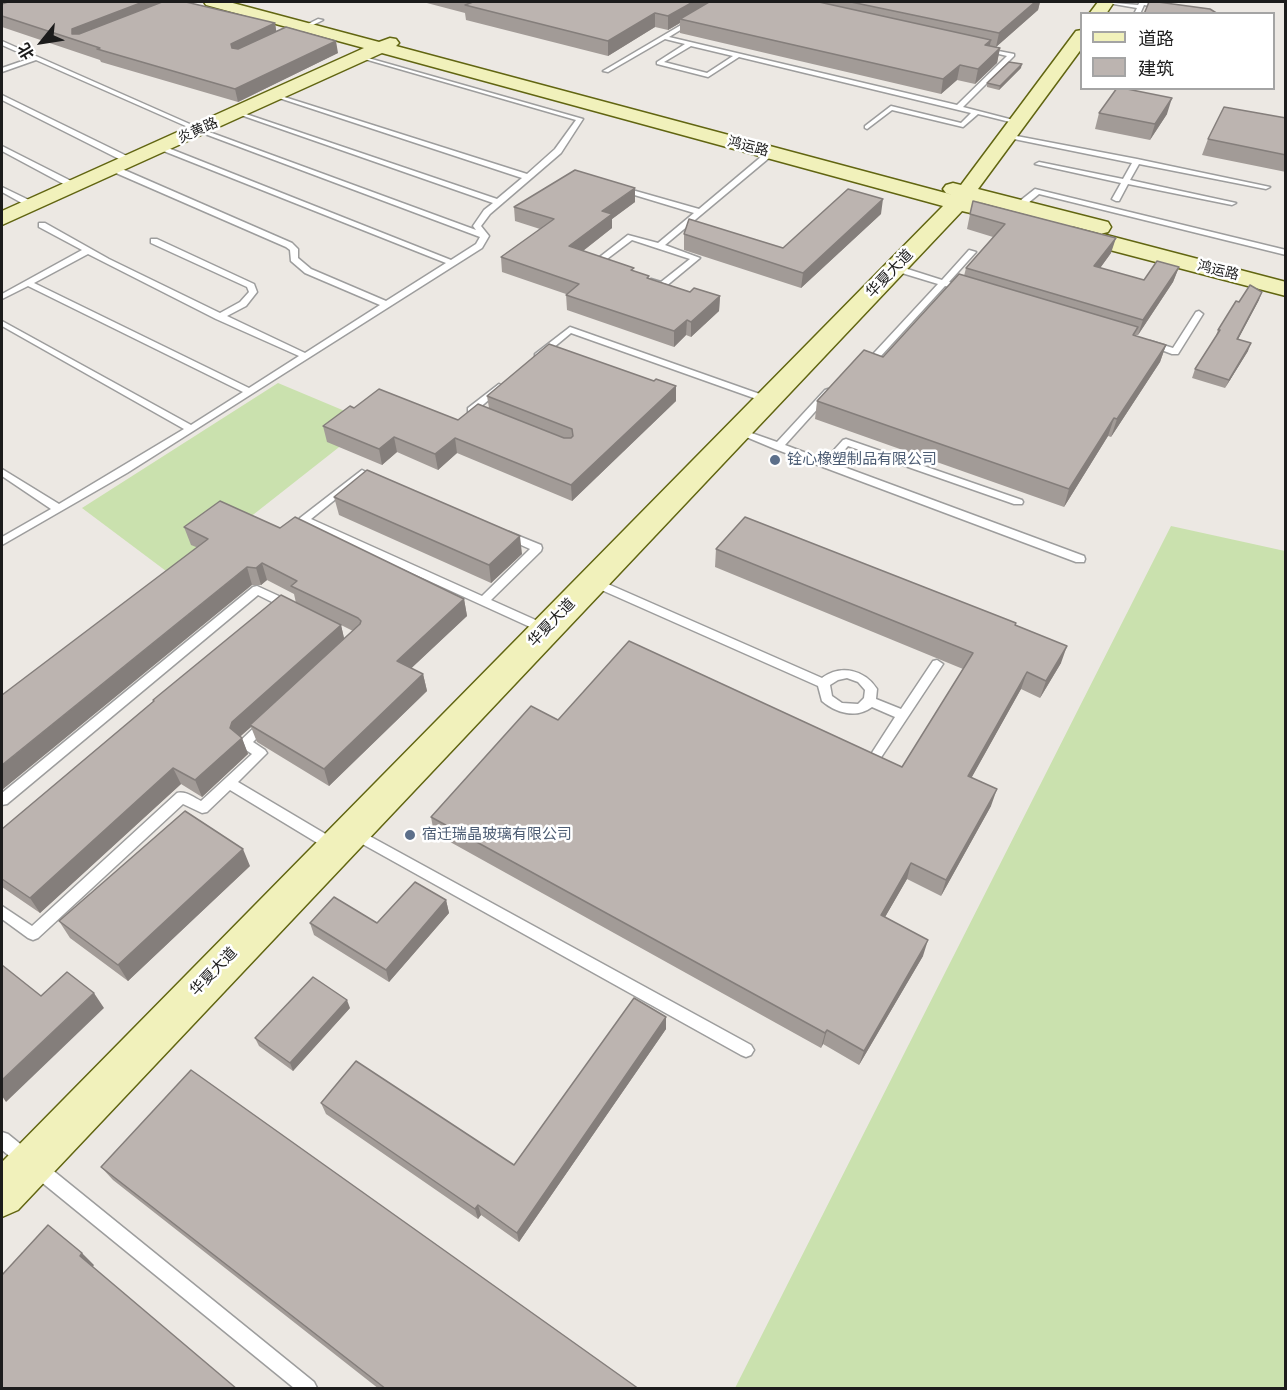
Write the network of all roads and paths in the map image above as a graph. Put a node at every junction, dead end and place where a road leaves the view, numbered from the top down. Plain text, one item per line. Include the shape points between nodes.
1 (213, 2) edge
2 (250, 2) edge
3 (1175, 8) edge
4 (1138, 10) edge
5 (703, 14) edge
6 (308, 26) junction
7 (1080, 37) edge
8 (663, 38) junction
9 (2, 43) edge
10 (388, 44) junction
11 (689, 44) junction
12 (978, 47) edge
13 (738, 56) junction
14 (363, 57) junction
15 (37, 58) junction
16 (2, 70) edge
17 (606, 71) dead end
18 (276, 96) junction
19 (2, 97) edge
20 (958, 108) junction
21 (976, 112) junction
22 (238, 113) junction
23 (867, 128) dead end
24 (1013, 129) junction
25 (200, 130) junction
26 (2, 148) edge
27 (160, 148) junction
28 (771, 153) junction
29 (1137, 161) junction
30 (1039, 164) dead end
31 (125, 166) junction
32 (528, 177) junction
33 (1126, 181) junction
34 (610, 185) edge
35 (74, 186) junction
36 (1266, 187) dead end
37 (2, 189) edge
38 (962, 199) junction
39 (1116, 199) dead end
40 (497, 202) junction
41 (1232, 203) dead end
42 (32, 205) junction
43 (1019, 206) junction
44 (700, 212) junction
45 (2, 219) edge
46 (42, 225) dead end
47 (485, 236) junction
48 (154, 241) dead end
49 (659, 246) junction
50 (87, 251) junction
51 (972, 252) dead end
52 (1286, 253) edge
53 (452, 263) junction
54 (607, 266) edge
55 (895, 268) junction
56 (1286, 273) edge
57 (640, 278) edge
58 (28, 283) junction
59 (943, 283) junction
60 (1286, 289) edge
61 (976, 292) edge
62 (2, 297) edge
63 (386, 304) junction
64 (1199, 314) dead end
65 (219, 317) junction
66 (2, 323) edge
67 (1142, 342) edge
68 (877, 355) edge
69 (305, 356) junction
70 (525, 366) edge
71 (838, 380) edge
72 (507, 381) edge
73 (250, 392) junction
74 (768, 400) junction
75 (482, 414) edge
76 (191, 429) junction
77 (737, 432) junction
78 (778, 447) junction
79 (826, 465) junction
80 (2, 472) edge
81 (384, 483) edge
82 (1018, 502) dead end
83 (60, 509) junction
84 (493, 529) edge
85 (2, 541) edge
86 (1080, 559) dead end
87 (592, 582) junction
88 (483, 602) junction
89 (297, 610) edge
90 (546, 630) junction
91 (937, 664) dead end
92 (824, 684) junction
93 (870, 701) junction
94 (279, 711) edge
95 (903, 715) junction
96 (872, 762) edge
97 (228, 783) junction
98 (2, 800) edge
99 (343, 839) junction
100 (2, 912) edge
101 (746, 1050) dead end
102 (2, 1140) edge
103 (30, 1163) junction
104 (2, 1194) edge
105 (308, 1389) edge

1 - 6 street, 鸿运路
2 - 6 street, 鸿运路
3 - 4 lane via 1142,3
5 - 8 lane
6 - 10 street, 鸿运路
7 - 24 street, 华夏大道
8 - 11 lane
8 - 17 lane
9 - 15 lane
10 - 14 street, 炎黄路
10 - 28 street, 鸿运路
10 - 38 street, 鸿运路
11 - 13 lane
11 - 13 lane via 659,66 695,77 708,75
12 - 20 lane via 1012,55
13 - 20 lane
14 - 18 street, 炎黄路
14 - 32 lane via 580,119 558,151
15 - 16 lane
15 - 25 lane
18 - 22 street, 炎黄路
18 - 32 lane
19 - 31 lane
20 - 21 lane
21 - 23 lane via 963,125 891,108
21 - 24 lane
22 - 25 street, 炎黄路
22 - 40 lane
24 - 29 lane
24 - 38 street, 华夏大道
25 - 27 street, 炎黄路
25 - 47 lane
26 - 35 lane
27 - 31 street, 炎黄路
27 - 53 lane
28 - 38 street, 鸿运路
28 - 44 lane
29 - 33 lane
29 - 36 lane
30 - 33 lane
31 - 35 street, 炎黄路
31 - 63 lane via 289,245 294,249 294,259 308,272
32 - 40 lane
33 - 39 lane
33 - 41 lane
34 - 44 lane
35 - 42 street, 炎黄路
37 - 42 lane
38 - 43 street, 鸿运路
38 - 55 street, 华夏大道
38 - 60 street, 鸿运路
40 - 47 lane via 477,226
42 - 45 street, 炎黄路
43 - 52 lane via 1038,191
43 - 56 street, 鸿运路
44 - 49 lane
46 - 50 lane
47 - 53 lane via 479,246
48 - 65 lane via 251,286 251,297
49 - 54 lane via 631,237 596,262
49 - 57 lane via 696,258 662,285
50 - 58 lane
50 - 65 lane
51 - 59 lane
53 - 63 lane
55 - 59 lane
55 - 74 street, 华夏大道
58 - 62 lane
58 - 73 lane
59 - 61 lane
59 - 68 lane
63 - 69 lane
64 - 67 lane via 1175,352
65 - 69 lane
66 - 76 lane
69 - 73 lane
70 - 74 lane via 570,330
71 - 78 lane
72 - 75 lane via 471,410
73 - 76 lane
74 - 77 street, 华夏大道
76 - 83 lane
77 - 78 lane
77 - 87 street, 华夏大道
78 - 79 lane
79 - 82 lane via 846,442
79 - 86 lane
80 - 83 lane
81 - 88 lane via 362,473 304,520
83 - 85 lane
84 - 88 lane via 537,548
87 - 90 street, 华夏大道
87 - 92 lane
88 - 90 lane
89 - 98 lane via 257,590
90 - 99 street, 华夏大道
91 - 95 lane
92 - 93 lane via 826,698 836,707 851,710
92 - 93 lane via 839,675 855,675 871,689
93 - 95 lane
94 - 97 lane via 244,743 261,753
95 - 96 lane
97 - 99 lane
97 - 100 lane via 201,808 182,797 33,933
99 - 101 lane
99 - 103 street, 华夏大道
102 - 103 lane
103 - 104 street, 华夏大道
103 - 105 lane

